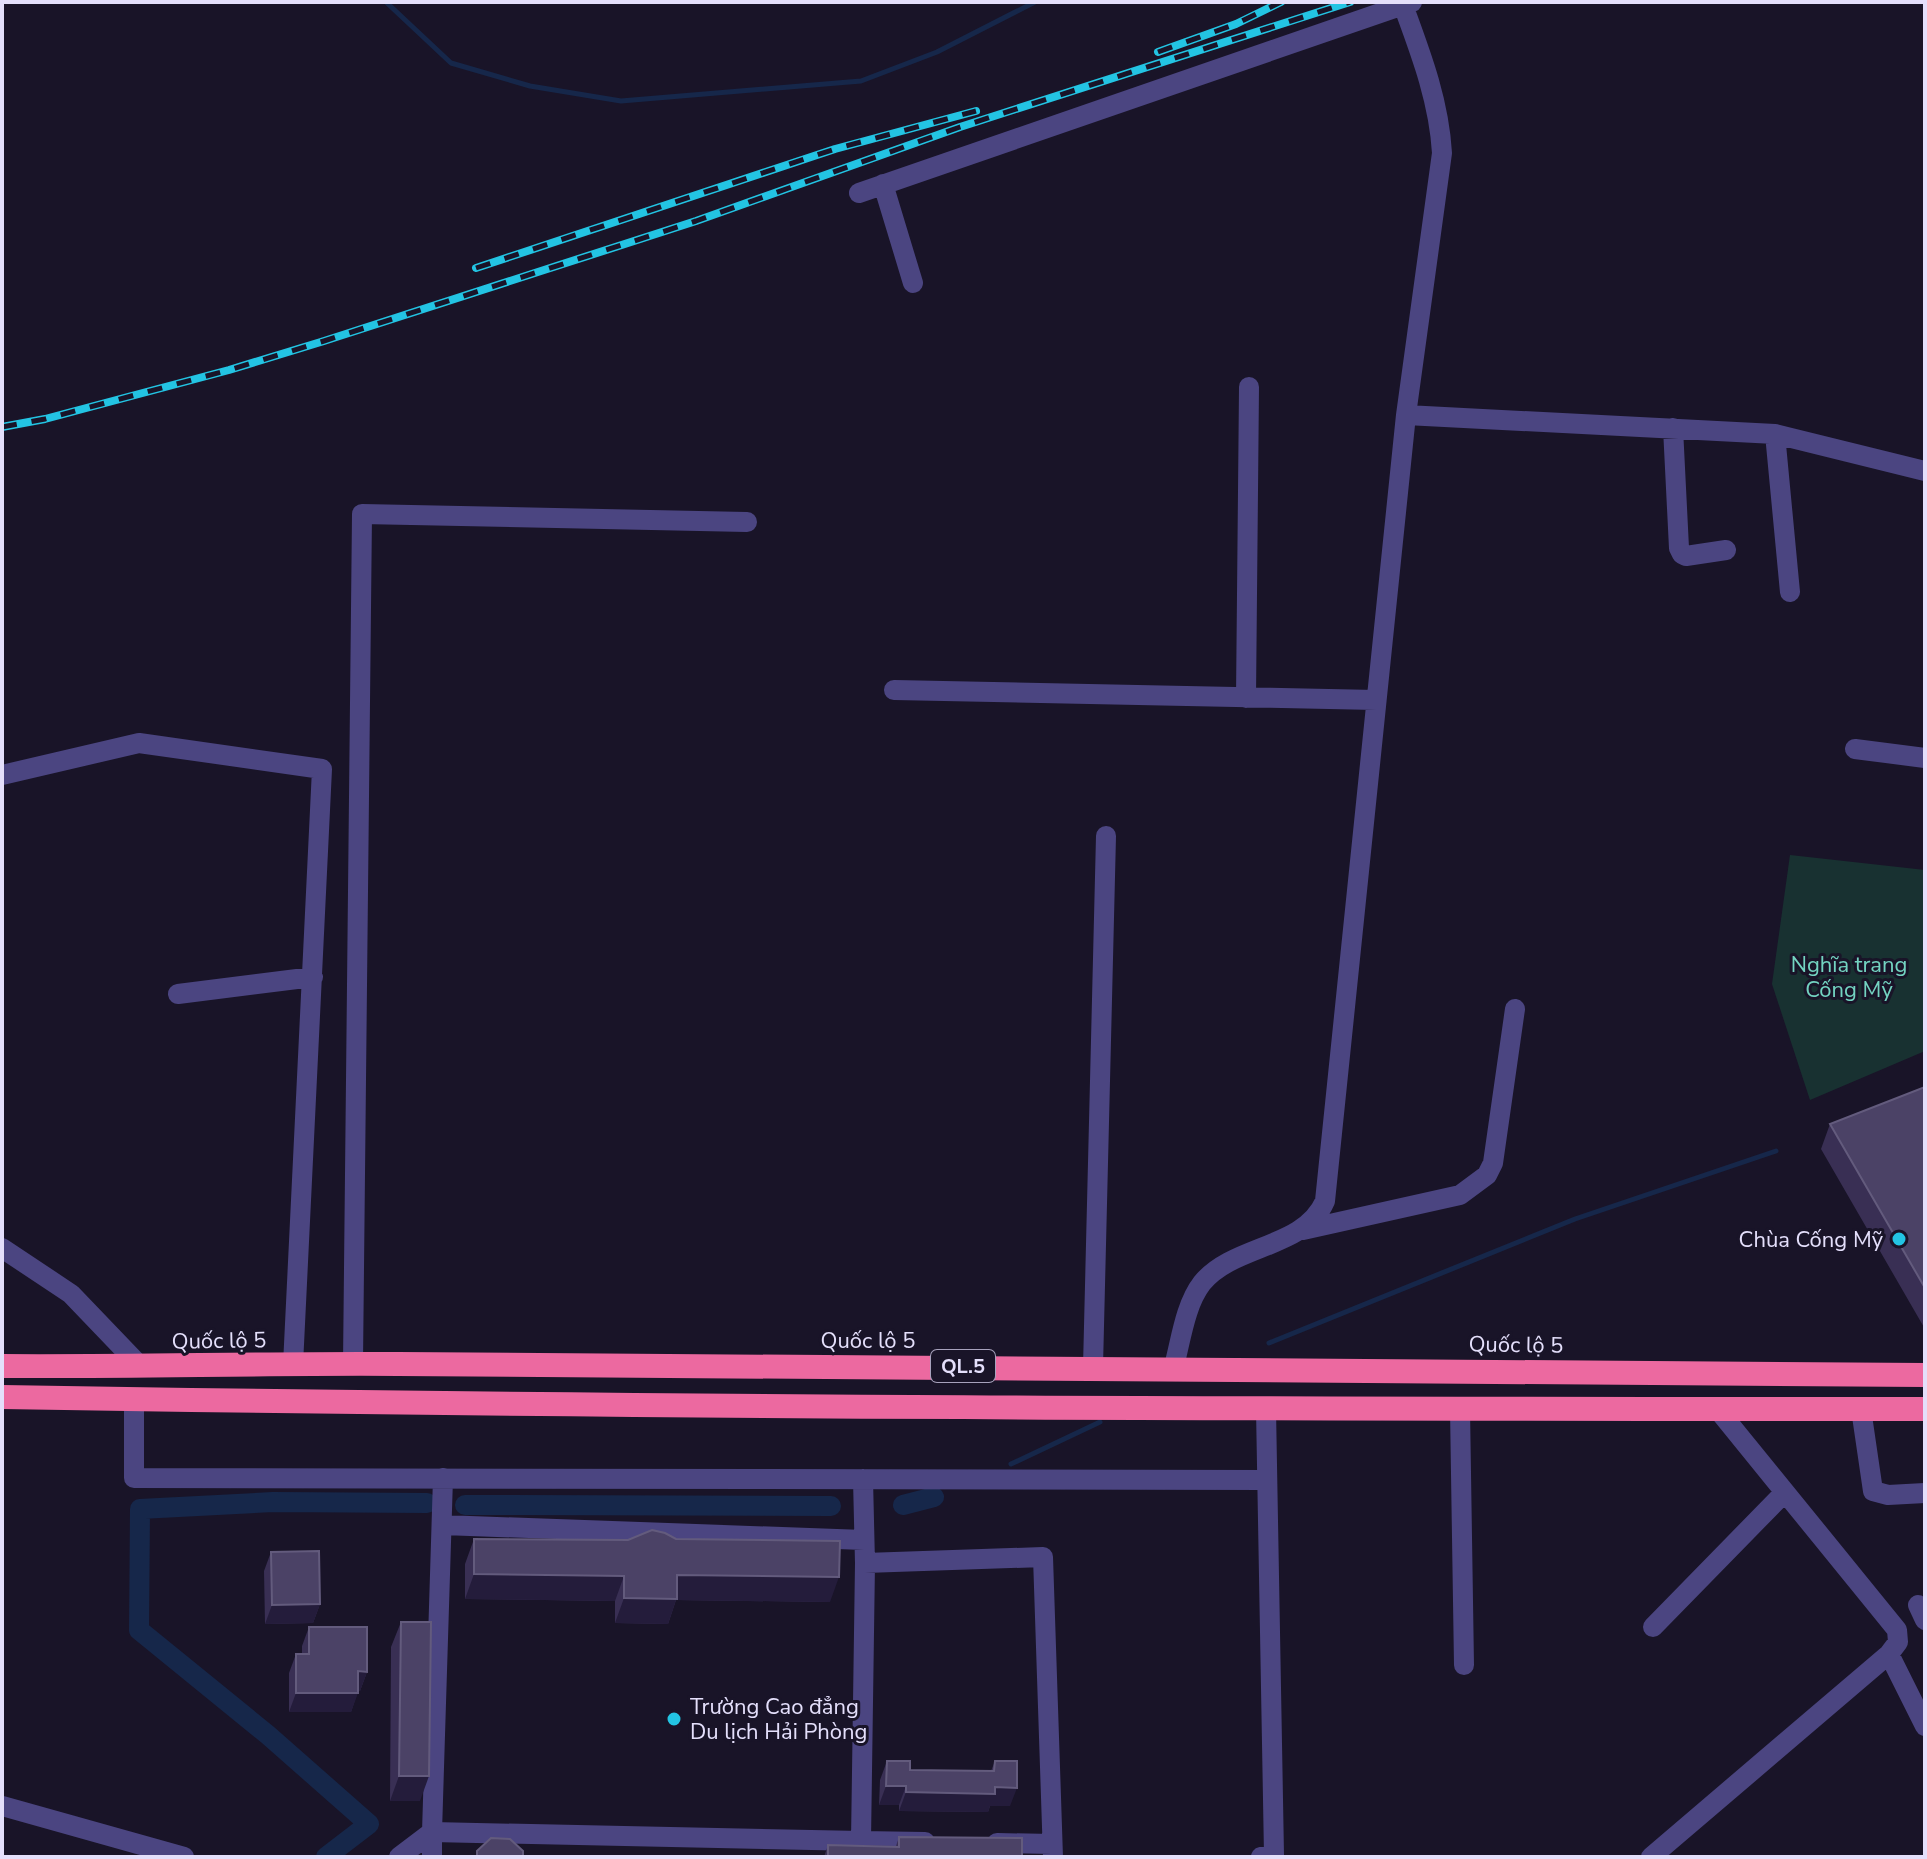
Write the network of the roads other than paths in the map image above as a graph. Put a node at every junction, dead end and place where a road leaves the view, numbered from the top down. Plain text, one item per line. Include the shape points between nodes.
1 (1408, 3) edge
2 (883, 184) junction
3 (859, 193) dead end
4 (913, 283) dead end
5 (1249, 387) dead end
6 (1406, 415) junction
7 (1673, 428) junction
8 (1775, 434) junction
9 (1925, 471) edge
10 (747, 522) dead end
11 (1726, 550) dead end
12 (1790, 592) dead end
13 (894, 690) dead end
14 (1246, 698) junction
15 (1376, 700) junction
16 (1855, 749) dead end
17 (1925, 758) edge
18 (2, 775) edge
19 (1106, 836) dead end
20 (313, 977) junction
21 (178, 994) dead end
22 (1515, 1009) dead end
23 (1295, 1232) junction
24 (2, 1248) edge
25 (353, 1363) junction
26 (293, 1365) junction
27 (2, 1366) edge
28 (1174, 1366) junction
29 (141, 1367) junction
30 (1093, 1367) junction
31 (1925, 1375) edge
32 (2, 1397) edge
33 (134, 1399) junction
34 (1266, 1409) junction
35 (1460, 1409) junction
36 (1861, 1409) junction
37 (1925, 1409) edge
38 (1719, 1411) junction
39 (443, 1478) junction
40 (863, 1479) junction
41 (1267, 1480) junction
42 (1784, 1493) junction
43 (1925, 1493) edge
44 (443, 1525) junction
45 (864, 1540) junction
46 (865, 1563) junction
47 (1653, 1627) dead end
48 (1889, 1654) junction
49 (1464, 1665) dead end
50 (1925, 1726) edge
51 (2, 1806) edge
52 (432, 1832) junction
53 (861, 1841) junction
54 (941, 1842) edge
55 (973, 1842) edge
56 (1053, 1850) edge
57 (184, 1857) edge
58 (399, 1857) edge
59 (432, 1857) edge
60 (1272, 1857) edge
61 (1651, 1857) edge

1 - 2 street
1 - 6 street via 1434,92 1442,153
2 - 3 street
2 - 4 street
5 - 14 street
6 - 7 street
6 - 15 street
7 - 8 street
7 - 11 street via 1679,548 1686,556
8 - 9 street
8 - 12 street
10 - 25 street via 362,514
13 - 14 street
14 - 15 street
15 - 23 street via 1325,1201 1320,1213
16 - 17 street
18 - 20 street via 139,743 322,769
19 - 30 street
20 - 21 street
20 - 26 street
22 - 23 street via 1487,1175 1460,1195
23 - 28 street via 1229,1261 1202,1284
24 - 29 street via 71,1294
25 - 26 highway, Quốc lộ 5 / QL.5
25 - 30 highway, Quốc lộ 5 / QL.5
26 - 29 highway, Quốc lộ 5 / QL.5
27 - 29 highway, Quốc lộ 5 / QL.5
28 - 30 highway, Quốc lộ 5 / QL.5
28 - 31 highway, Quốc lộ 5 / QL.5
32 - 33 highway, QL.5
33 - 34 highway, QL.5
33 - 39 street via 134,1478
34 - 35 highway, QL.5
34 - 41 street
35 - 38 highway, QL.5
35 - 49 street
36 - 37 highway, QL.5
36 - 38 highway, QL.5
36 - 43 street via 1873,1491
38 - 42 street
39 - 40 street
39 - 44 street
40 - 41 street
40 - 45 street
41 - 60 street
42 - 47 street
42 - 48 street via 1897,1630 1898,1642
44 - 45 street
44 - 52 street
45 - 46 street
46 - 53 street
46 - 56 street via 1043,1557
48 - 50 street
48 - 61 street
51 - 57 street
52 - 53 street
52 - 58 street
52 - 59 street
53 - 54 street
55 - 56 street

